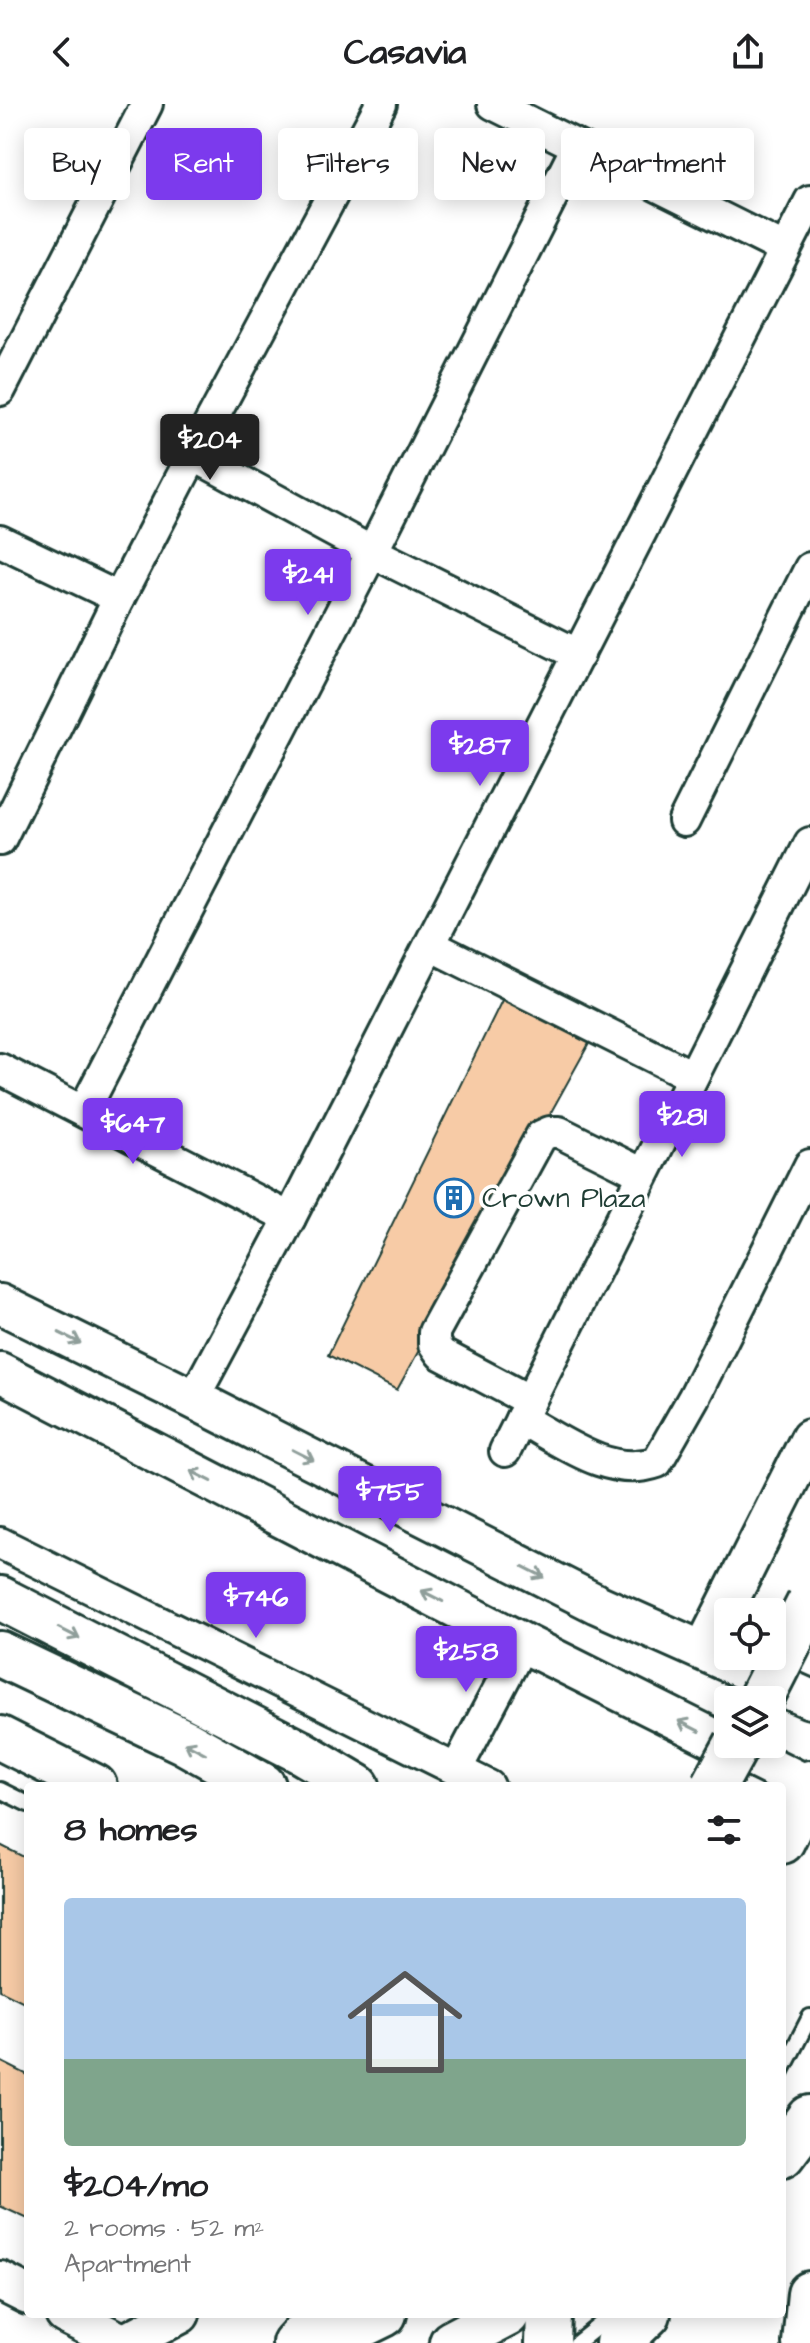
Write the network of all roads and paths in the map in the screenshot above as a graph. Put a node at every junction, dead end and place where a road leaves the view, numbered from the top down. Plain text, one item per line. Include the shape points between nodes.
1 (147, 104) edge
2 (381, 104) edge
3 (493, 104) edge
4 (561, 139) edge
5 (561, 179) edge
6 (685, 200) edge
7 (810, 201) edge
8 (784, 249) junction
9 (0, 390) edge
10 (193, 455) junction
11 (0, 541) edge
12 (372, 552) junction
13 (810, 568) edge
14 (119, 598) junction
15 (579, 655) junction
16 (684, 821) dead end
17 (0, 840) edge
18 (810, 843) edge
19 (430, 945) junction
20 (0, 1069) edge
21 (692, 1076) junction
22 (84, 1110) junction
23 (810, 1165) edge
24 (643, 1174) junction
25 (290, 1218) junction
26 (0, 1304) edge
27 (0, 1372) edge
28 (193, 1399) junction
29 (525, 1410) junction
30 (810, 1439) edge
31 (505, 1451) dead end
32 (0, 1543) edge
33 (0, 1598) edge
34 (810, 1602) edge
35 (523, 1643) junction
36 (704, 1650) junction
37 (0, 1654) edge
38 (767, 1686) edge
39 (810, 1699) edge
40 (0, 1738) edge
41 (729, 1758) edge
42 (456, 1770) junction
43 (87, 1782) edge
44 (256, 1782) edge
45 (351, 1782) edge
46 (481, 1782) edge
47 (716, 1782) edge
48 (809, 1784) edge
49 (0, 1790) edge
50 (24, 1802) edge
51 (786, 1833) edge
52 (810, 2017) edge
53 (786, 2063) edge
54 (810, 2118) edge
55 (786, 2150) edge
56 (0, 2281) edge
57 (24, 2293) edge
58 (810, 2294) edge
59 (73, 2318) edge
60 (172, 2318) edge
61 (317, 2318) edge
62 (376, 2318) edge
63 (499, 2318) edge
64 (549, 2318) edge
65 (608, 2318) edge
66 (644, 2318) edge
67 (124, 2343) edge
68 (294, 2343) edge
69 (325, 2343) edge
70 (452, 2343) edge
71 (548, 2343) edge
72 (577, 2343) edge
73 (618, 2343) edge
74 (805, 2343) edge

1 - 9 street
2 - 10 street
3 - 4 street
5 - 12 street
6 - 8 street
7 - 8 street
8 - 15 street
10 - 12 street
10 - 14 street
11 - 14 street
12 - 15 street
12 - 22 street
13 - 16 street
14 - 17 street
15 - 19 street
18 - 21 street
19 - 21 street
19 - 25 street
20 - 22 street
21 - 24 street
22 - 25 street
23 - 29 street via 657,1462 644,1467 610,1465
24 - 29 street
24 - 29 street via 559,1132 541,1136 434,1332 441,1354
25 - 28 street
26 -> 28 street
35 -> 27 street
28 -> 36 street via 597,1604
29 - 31 street
30 - 36 street
32 - 42 street
33 -> 45 main road
34 - 38 main road, bridge
35 - 42 street
48 -> 35 street
36 - 39 street
44 -> 37 main road via 185,1742
40 - 43 main road
41 - 47 main road, bridge
42 - 46 street
48 - 51 main road
49 - 50 lane
52 - 53 lane
54 - 55 main road
56 - 57 street
58 - 74 main road
59 - 67 street
60 - 67 street
61 - 68 main road
62 - 69 main road
63 - 70 main road
64 - 71 main road
65 - 72 lane
66 - 73 main road

